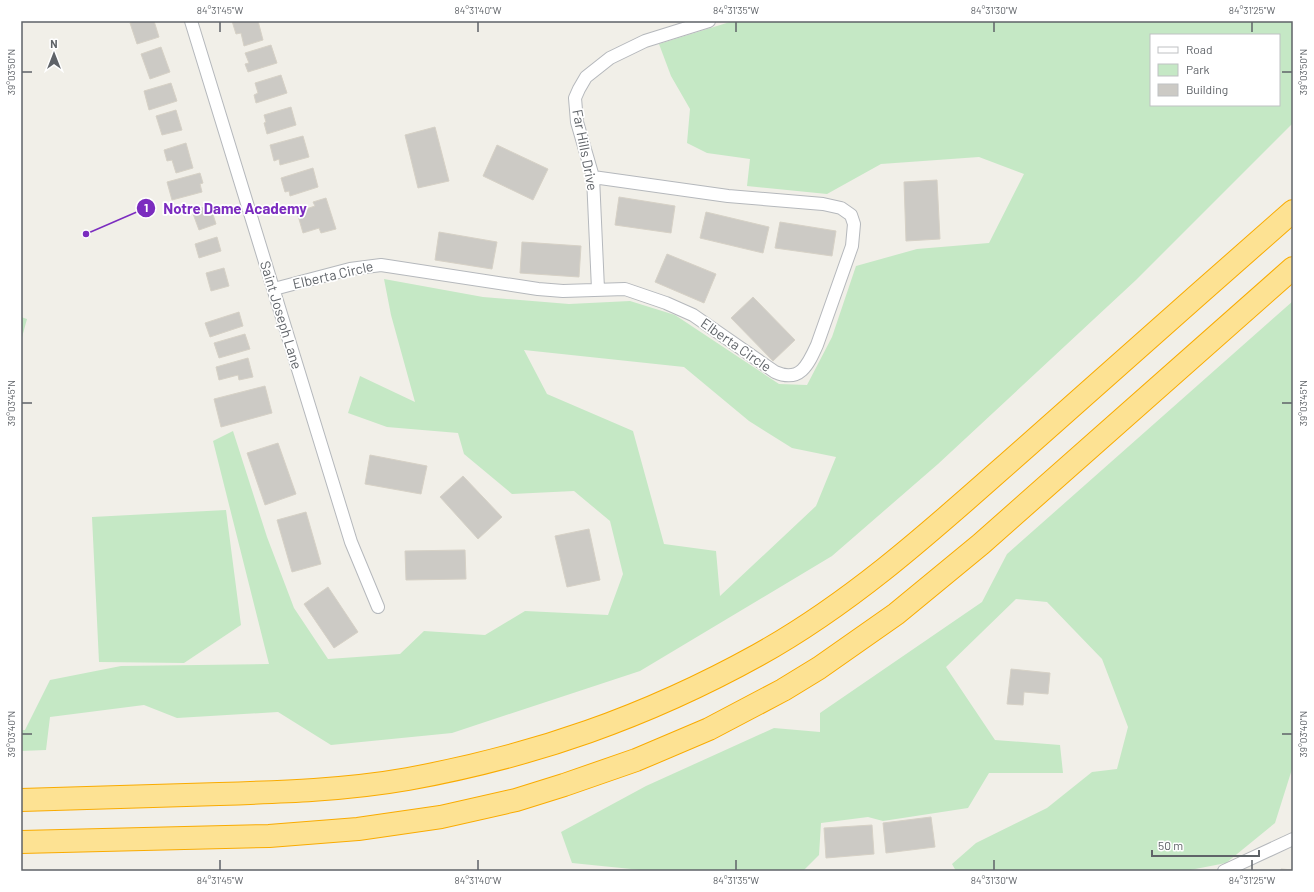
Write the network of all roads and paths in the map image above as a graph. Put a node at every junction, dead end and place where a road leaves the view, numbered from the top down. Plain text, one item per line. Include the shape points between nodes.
1 (191, 21) edge
2 (709, 21) edge
3 (593, 178) junction
4 (1293, 211) edge
5 (1293, 268) edge
6 (598, 289) junction
7 (274, 290) junction
8 (378, 607) dead end
9 (21, 800) edge
10 (1293, 839) edge
11 (21, 842) edge
12 (1224, 871) edge

1 - 7 street, Saint Joseph Lane
2 - 3 street, Far Hills Drive via 645,41 610,58 586,77 576,98 577,122
3 - 6 street, Far Hills Drive
3 - 6 street, Elberta Circle via 728,196 823,204 841,208 850,215 854,224 852,246 817,345 804,369 797,374 782,376 693,315 666,303 624,289
4 - 9 highway via 949,516 879,574 762,653 695,688 626,719 551,745 497,760 404,780 300,792
5 - 11 highway via 987,539 896,614 819,668 709,729 636,760 564,785 516,800 441,817 358,829 269,836
6 - 7 street, Elberta Circle via 538,290 381,265 350,268
7 - 8 street, Saint Joseph Lane via 351,542
10 - 12 street

